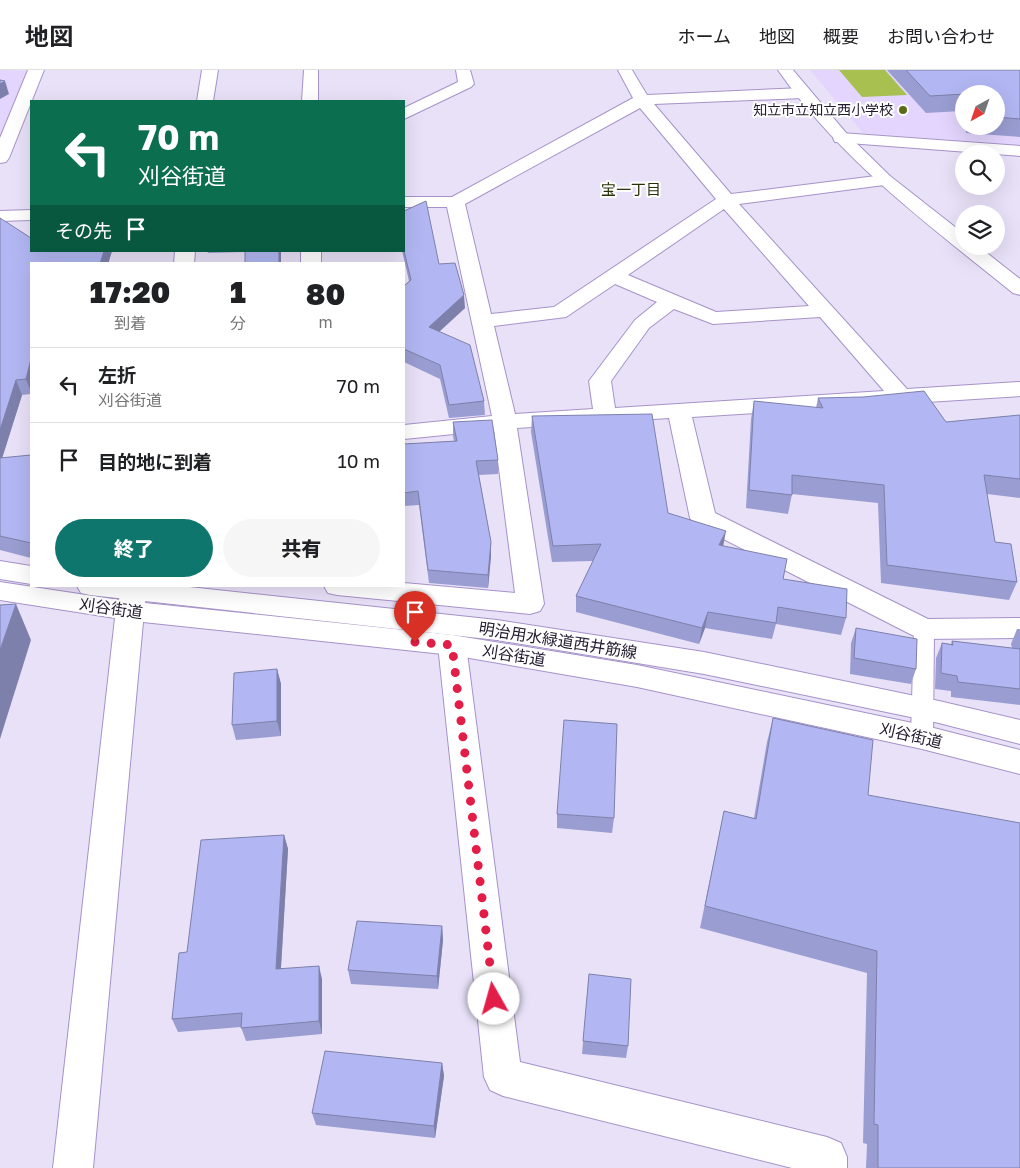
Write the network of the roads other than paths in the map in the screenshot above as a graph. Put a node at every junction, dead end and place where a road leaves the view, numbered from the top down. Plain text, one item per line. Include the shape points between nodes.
1 (36, 70) edge
2 (210, 70) edge
3 (311, 70) edge
4 (463, 70) edge
5 (625, 70) edge
6 (785, 70) edge
7 (803, 93) junction
8 (205, 100) edge
9 (310, 100) edge
10 (642, 100) junction
11 (405, 114) edge
12 (841, 138) junction
13 (1020, 151) edge
14 (0, 158) edge
15 (884, 180) junction
16 (726, 200) junction
17 (405, 202) edge
18 (455, 202) junction
19 (30, 215) edge
20 (0, 216) edge
21 (955, 237) edge
22 (977, 255) edge
23 (615, 276) junction
24 (1020, 290) edge
25 (671, 300) junction
26 (825, 311) junction
27 (482, 321) junction
28 (1020, 389) edge
29 (901, 396) junction
30 (679, 410) junction
31 (605, 416) junction
32 (505, 422) junction
33 (405, 432) edge
34 (0, 570) edge
35 (30, 575) edge
36 (94, 587) edge
37 (348, 587) edge
38 (0, 591) edge
39 (133, 596) edge
40 (924, 628) junction
41 (1020, 628) edge
42 (452, 645) junction
43 (922, 709) junction
44 (1020, 732) edge
45 (922, 737) junction
46 (1020, 762) edge
47 (73, 1168) edge
48 (827, 1168) edge

1 - 14 street
2 - 8 street
3 - 9 street
4 - 11 street via 466,84
5 - 10 street
6 - 7 street
7 - 10 street
7 - 12 street
10 - 16 street
10 - 18 street
12 - 13 street
12 - 15 street
15 - 16 street
15 - 21 street
16 - 23 street
16 - 26 street
17 - 18 street
18 - 27 street
19 - 20 street
22 - 24 street
23 - 25 street
23 - 27 street via 560,313
25 - 26 street via 713,318
25 - 31 street via 642,324 600,381
26 - 29 street
27 - 32 street
28 - 29 street
29 - 30 street
30 - 31 street
30 - 40 street via 703,518
31 - 32 street
32 - 33 street
32 - 37 street via 530,604
34 - 35 street
36 - 39 street, 明治用水緑道西井筋線
38 - 39 street, 刈谷街道
39 - 42 street, 刈谷街道 via 268,627
39 - 43 street, 明治用水緑道西井筋線 via 497,630 704,663
39 - 47 street
40 - 41 street
40 - 43 lane
42 - 45 street, 刈谷街道 via 638,676
42 - 48 street via 503,1077 827,1157
43 - 44 street, 明治用水緑道西井筋線
43 - 45 lane
45 - 46 street, 刈谷街道

